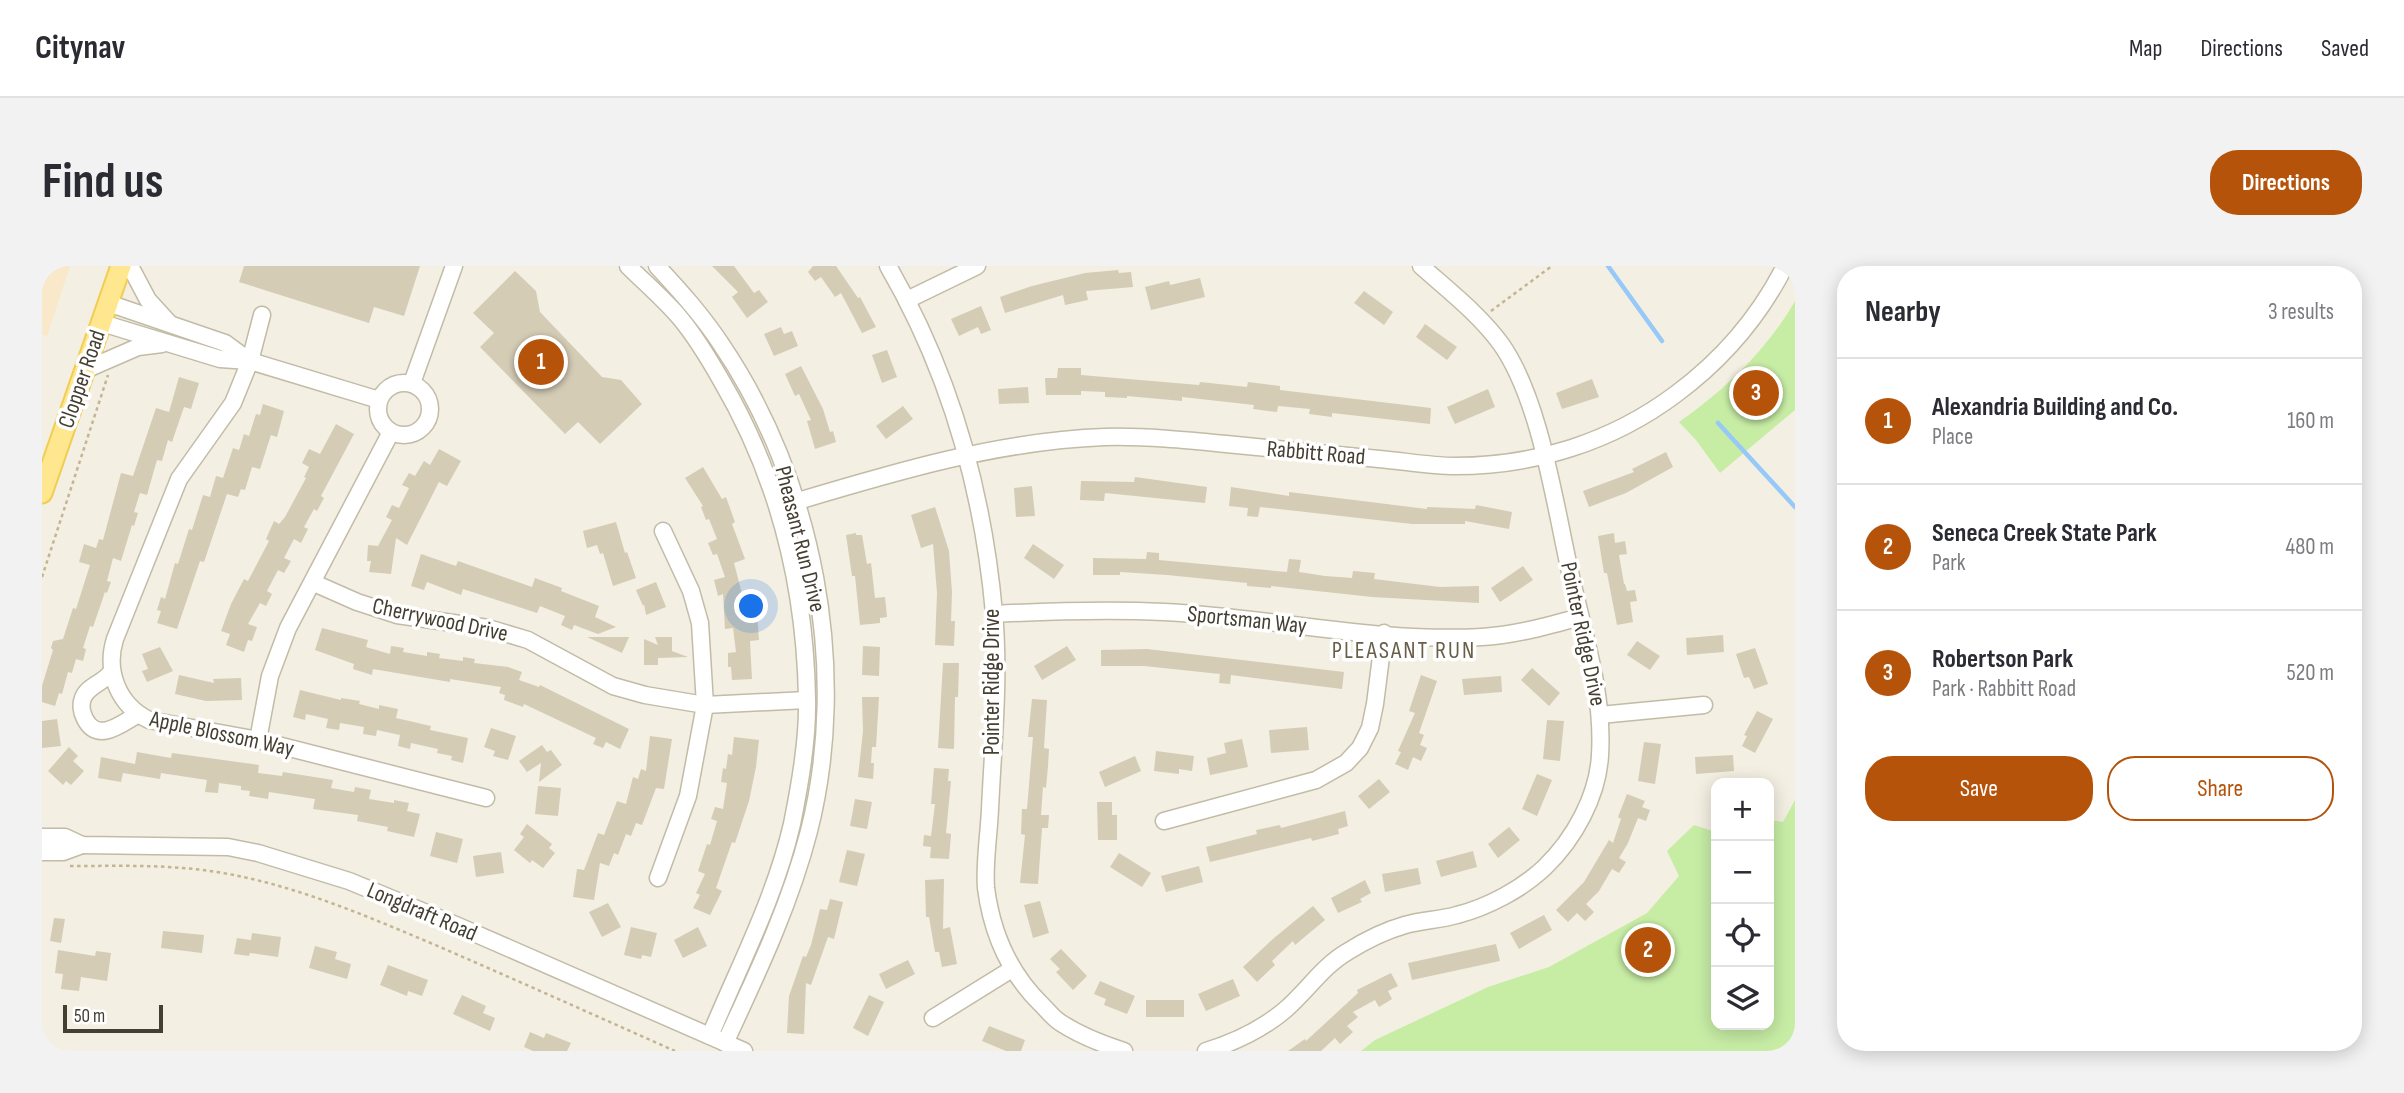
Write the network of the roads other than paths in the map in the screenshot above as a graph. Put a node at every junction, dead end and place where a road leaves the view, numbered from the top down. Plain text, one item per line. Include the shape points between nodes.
1 (121, 266) edge
2 (130, 266) edge
3 (454, 266) edge
4 (628, 266) edge
5 (657, 266) edge
6 (888, 266) edge
7 (977, 266) edge
8 (1422, 266) edge
9 (1785, 266) edge
10 (907, 300) junction
11 (108, 303) junction
12 (262, 316) dead end
13 (102, 323) junction
14 (171, 324) junction
15 (168, 343) junction
16 (250, 362) junction
17 (85, 370) junction
18 (412, 383) junction
19 (379, 400) junction
20 (391, 432) junction
21 (967, 454) junction
22 (1544, 456) junction
23 (42, 493) edge
24 (796, 502) junction
25 (779, 508) junction
26 (663, 531) dead end
27 (314, 583) junction
28 (995, 614) junction
29 (1580, 617) junction
30 (1384, 633) junction
31 (111, 672) junction
32 (807, 700) junction
33 (705, 705) junction
34 (1704, 705) dead end
35 (137, 715) junction
36 (1600, 715) junction
37 (258, 740) junction
38 (486, 798) dead end
39 (1164, 821) dead end
40 (42, 836) edge
41 (82, 845) junction
42 (42, 852) edge
43 (658, 878) dead end
44 (1012, 969) junction
45 (933, 1018) dead end
46 (718, 1039) junction
47 (744, 1051) edge
48 (1124, 1051) edge
49 (1206, 1051) edge

1 - 11 main road, Clopper Road
2 - 14 street via 148,300
3 - 18 street
4 - 25 street, Pheasant Run Drive via 680,318 707,355 735,402
5 - 24 street, Pheasant Run Drive via 694,306 751,394
6 - 10 street, Pointer Ridge Drive
7 - 10 street
8 - 22 street, Pointer Ridge Drive via 1502,345 1525,391
9 - 22 street, Rabbitt Road via 1747,328 1693,382 1629,425
10 - 21 street, Pointer Ridge Drive via 945,382
11 - 13 main road, Clopper Road
11 - 14 street
12 - 16 street
13 - 15 street
13 - 17 main road, Clopper Road
14 - 16 street via 225,343
15 - 16 street via 220,359
15 - 17 street via 138,347
16 - 19 street
16 - 31 street via 233,403 178,479 115,639
17 - 23 main road, Clopper Road
18 - 19 street via 390,386
18 - 20 street via 428,397 428,419 413,434
19 - 20 street via 379,418
20 - 27 street
21 - 22 street, Rabbitt Road via 1036,441 1107,437 1454,466
21 - 24 street, Rabbitt Road
21 - 28 street, Pointer Ridge Drive via 984,525
22 - 29 street, Pointer Ridge Drive
24 - 25 street, Rabbitt Road
24 - 46 street, Pheasant Run Drive via 821,622 826,700 820,767 791,892
25 - 32 street, Pheasant Run Drive via 803,624
26 - 33 street via 700,623
27 - 33 street, Cherrywood Drive via 397,615 488,628 528,640 613,686
27 - 37 street via 288,628 270,676
28 - 30 street, Sportsman Way via 1165,612
28 - 44 street, Pointer Ridge Drive via 997,665 986,886 994,928
29 - 30 street, Sportsman Way via 1484,637
29 - 36 street, Pointer Ridge Drive
30 - 39 street via 1370,728 1346,763 1317,780
31 - 35 street, Apple Blossom Way
31 - 35 street via 83,698 85,721 106,731
32 - 33 street, Cherrywood Drive
32 - 46 street, Pheasant Run Drive via 791,825 774,886
33 - 43 street via 688,796
34 - 36 street
35 - 37 street, Apple Blossom Way via 163,724
36 - 49 street, Pointer Ridge Drive via 1601,757 1595,788 1576,826 1544,868 1502,898 1458,915 1375,935 1338,957 1261,1028
37 - 38 street, Apple Blossom Way
40 - 41 street, Longdraft Road via 65,837
41 - 42 street, Longdraft Road via 64,852
41 - 46 street, Longdraft Road via 228,847 258,853 349,881
44 - 45 street
44 - 48 street, Pointer Ridge Drive via 1021,985 1059,1022
46 - 47 street, Longdraft Road

